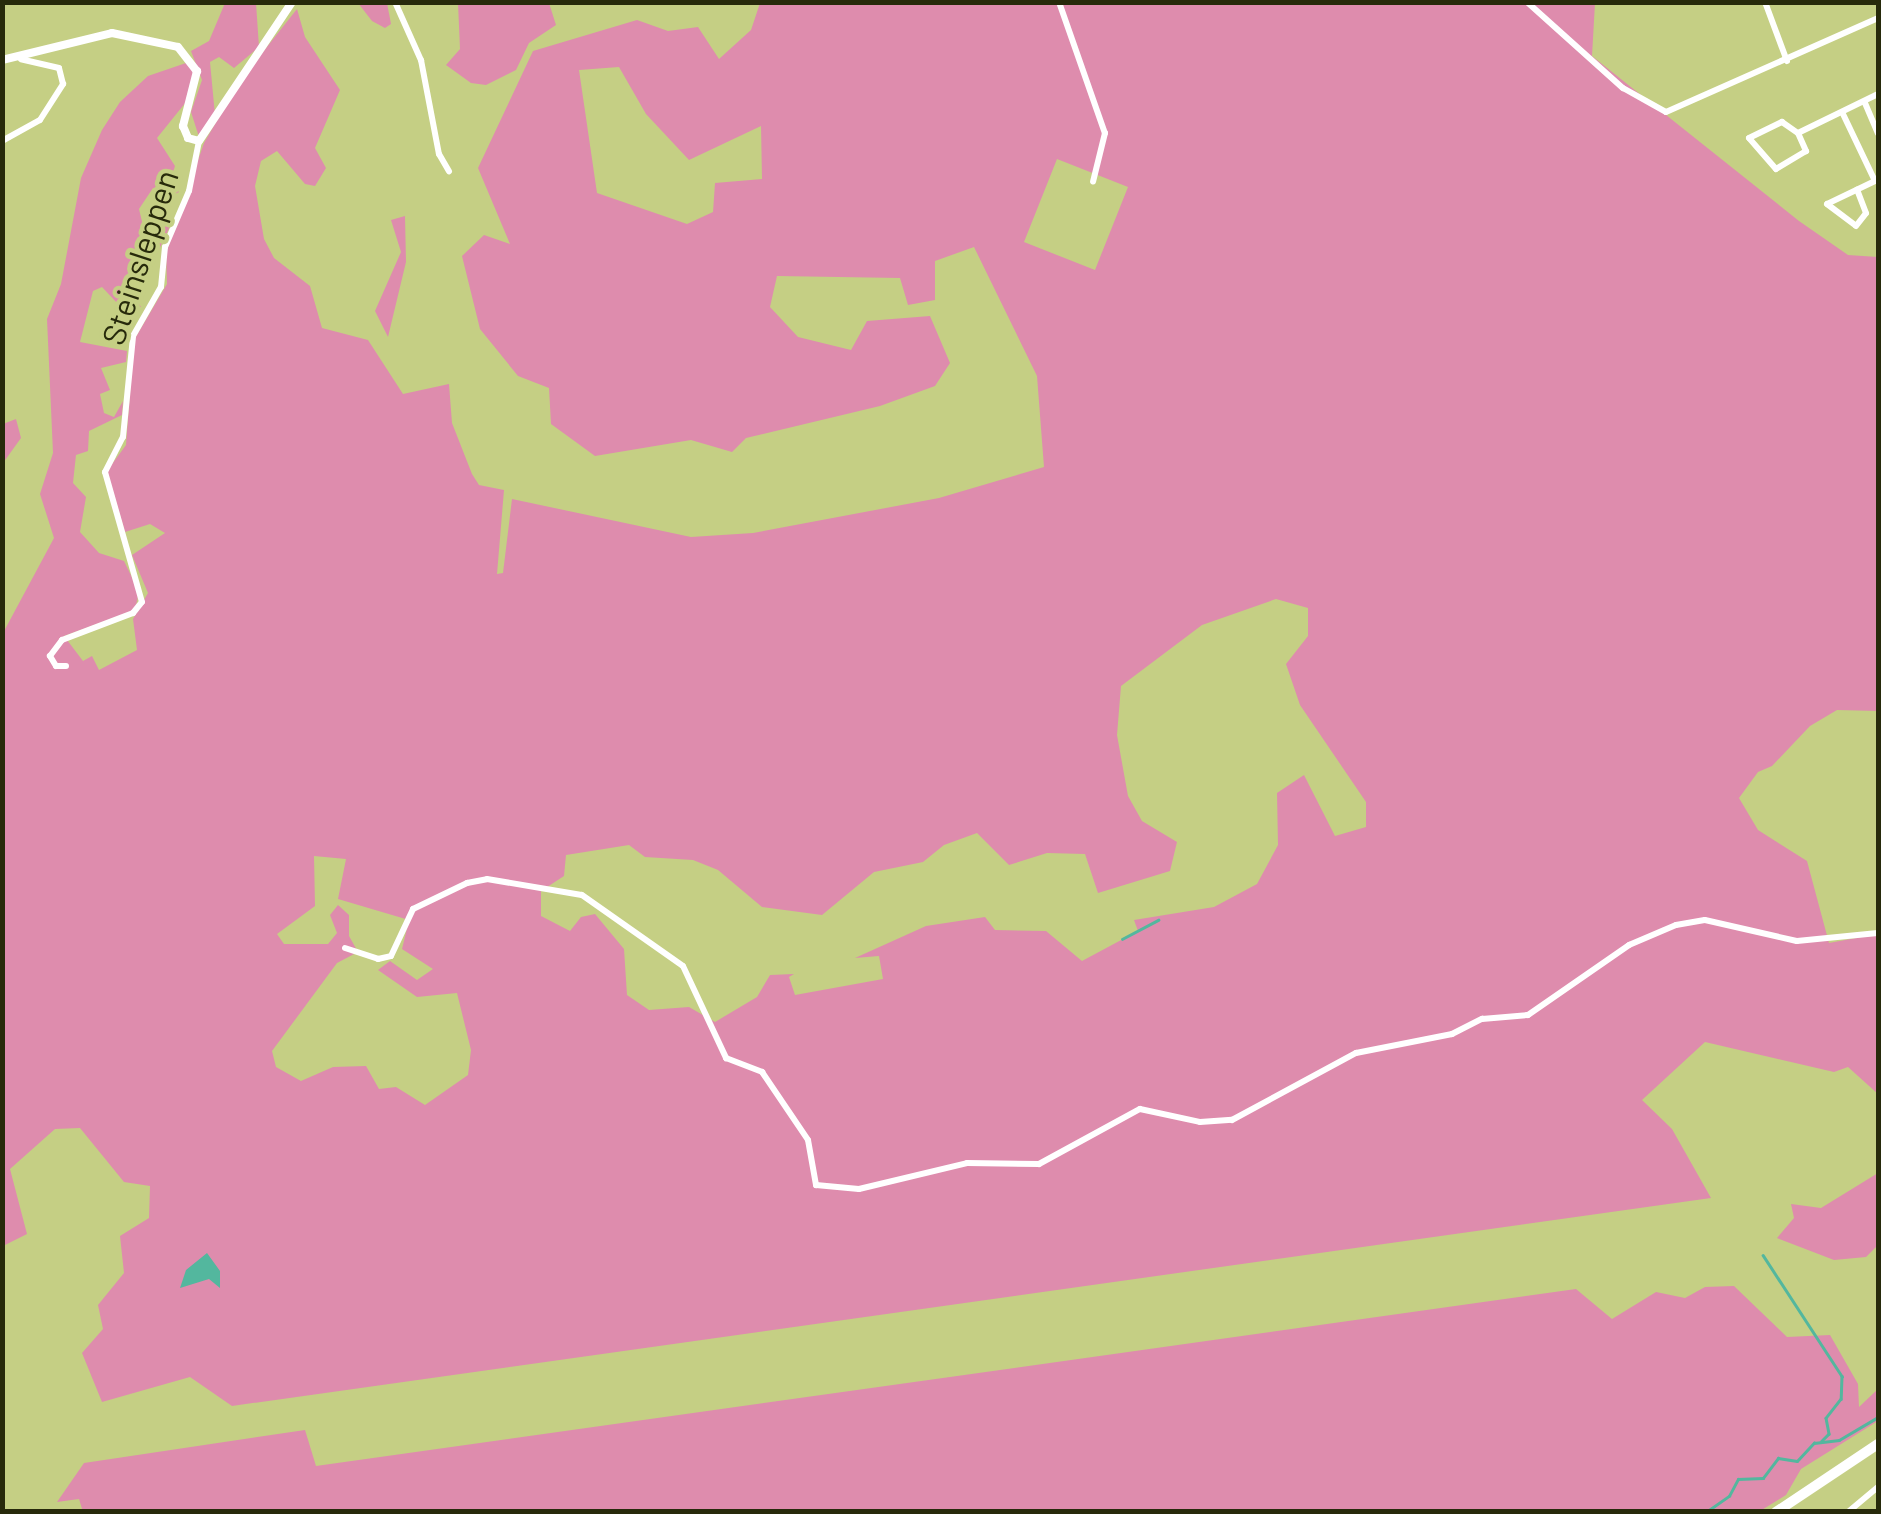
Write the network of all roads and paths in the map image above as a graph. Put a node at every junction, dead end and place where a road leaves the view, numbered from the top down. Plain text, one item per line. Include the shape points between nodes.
1 (292, 2) edge
2 (396, 2) edge
3 (1059, 2) edge
4 (1527, 2) edge
5 (1765, 2) edge
6 (1878, 18) edge
7 (21, 58) junction
8 (2, 60) edge
9 (1787, 61) junction
10 (1878, 94) edge
11 (1864, 103) junction
12 (1843, 114) junction
13 (1878, 132) edge
14 (1798, 133) junction
15 (2, 141) edge
16 (199, 141) junction
17 (449, 171) dead end
18 (1093, 182) dead end
19 (1857, 190) junction
20 (66, 666) dead end
21 (1878, 933) edge
22 (345, 948) dead end
23 (1878, 1446) edge
24 (1878, 1488) edge
25 (1779, 1512) edge
26 (1848, 1512) edge

1 - 16 main road
2 - 17 street via 424,67 440,158
3 - 18 street via 1104,134
4 - 9 street via 1623,88 1662,112
5 - 9 street
6 - 9 street
7 - 8 main road
7 - 15 street via 27,65 59,68 63,84 40,120
7 - 16 main road via 112,33 178,47 197,68 183,126 188,138
10 - 11 street
11 - 12 street
11 - 13 street
12 - 14 street
12 - 19 street via 1874,175
14 - 14 street via 1782,122 1749,138 1776,169 1806,154
16 - 20 street, Steinsleppen via 189,190 164,247 162,288 133,336 123,436 105,472 124,554 143,598 134,613 58,643 51,661
19 - 19 street via 1828,204 1856,226 1866,213
21 - 22 street via 1771,938 1705,920 1676,925 1628,945 1528,1015 1482,1019 1452,1034 1356,1053 1232,1120 1200,1122 1140,1110 1040,1164 949,1166 858,1189 816,1186 808,1140 762,1072 726,1058 683,966 582,896 487,879 466,883 413,909 390,956 378,959
23 - 25 highway
24 - 26 street

